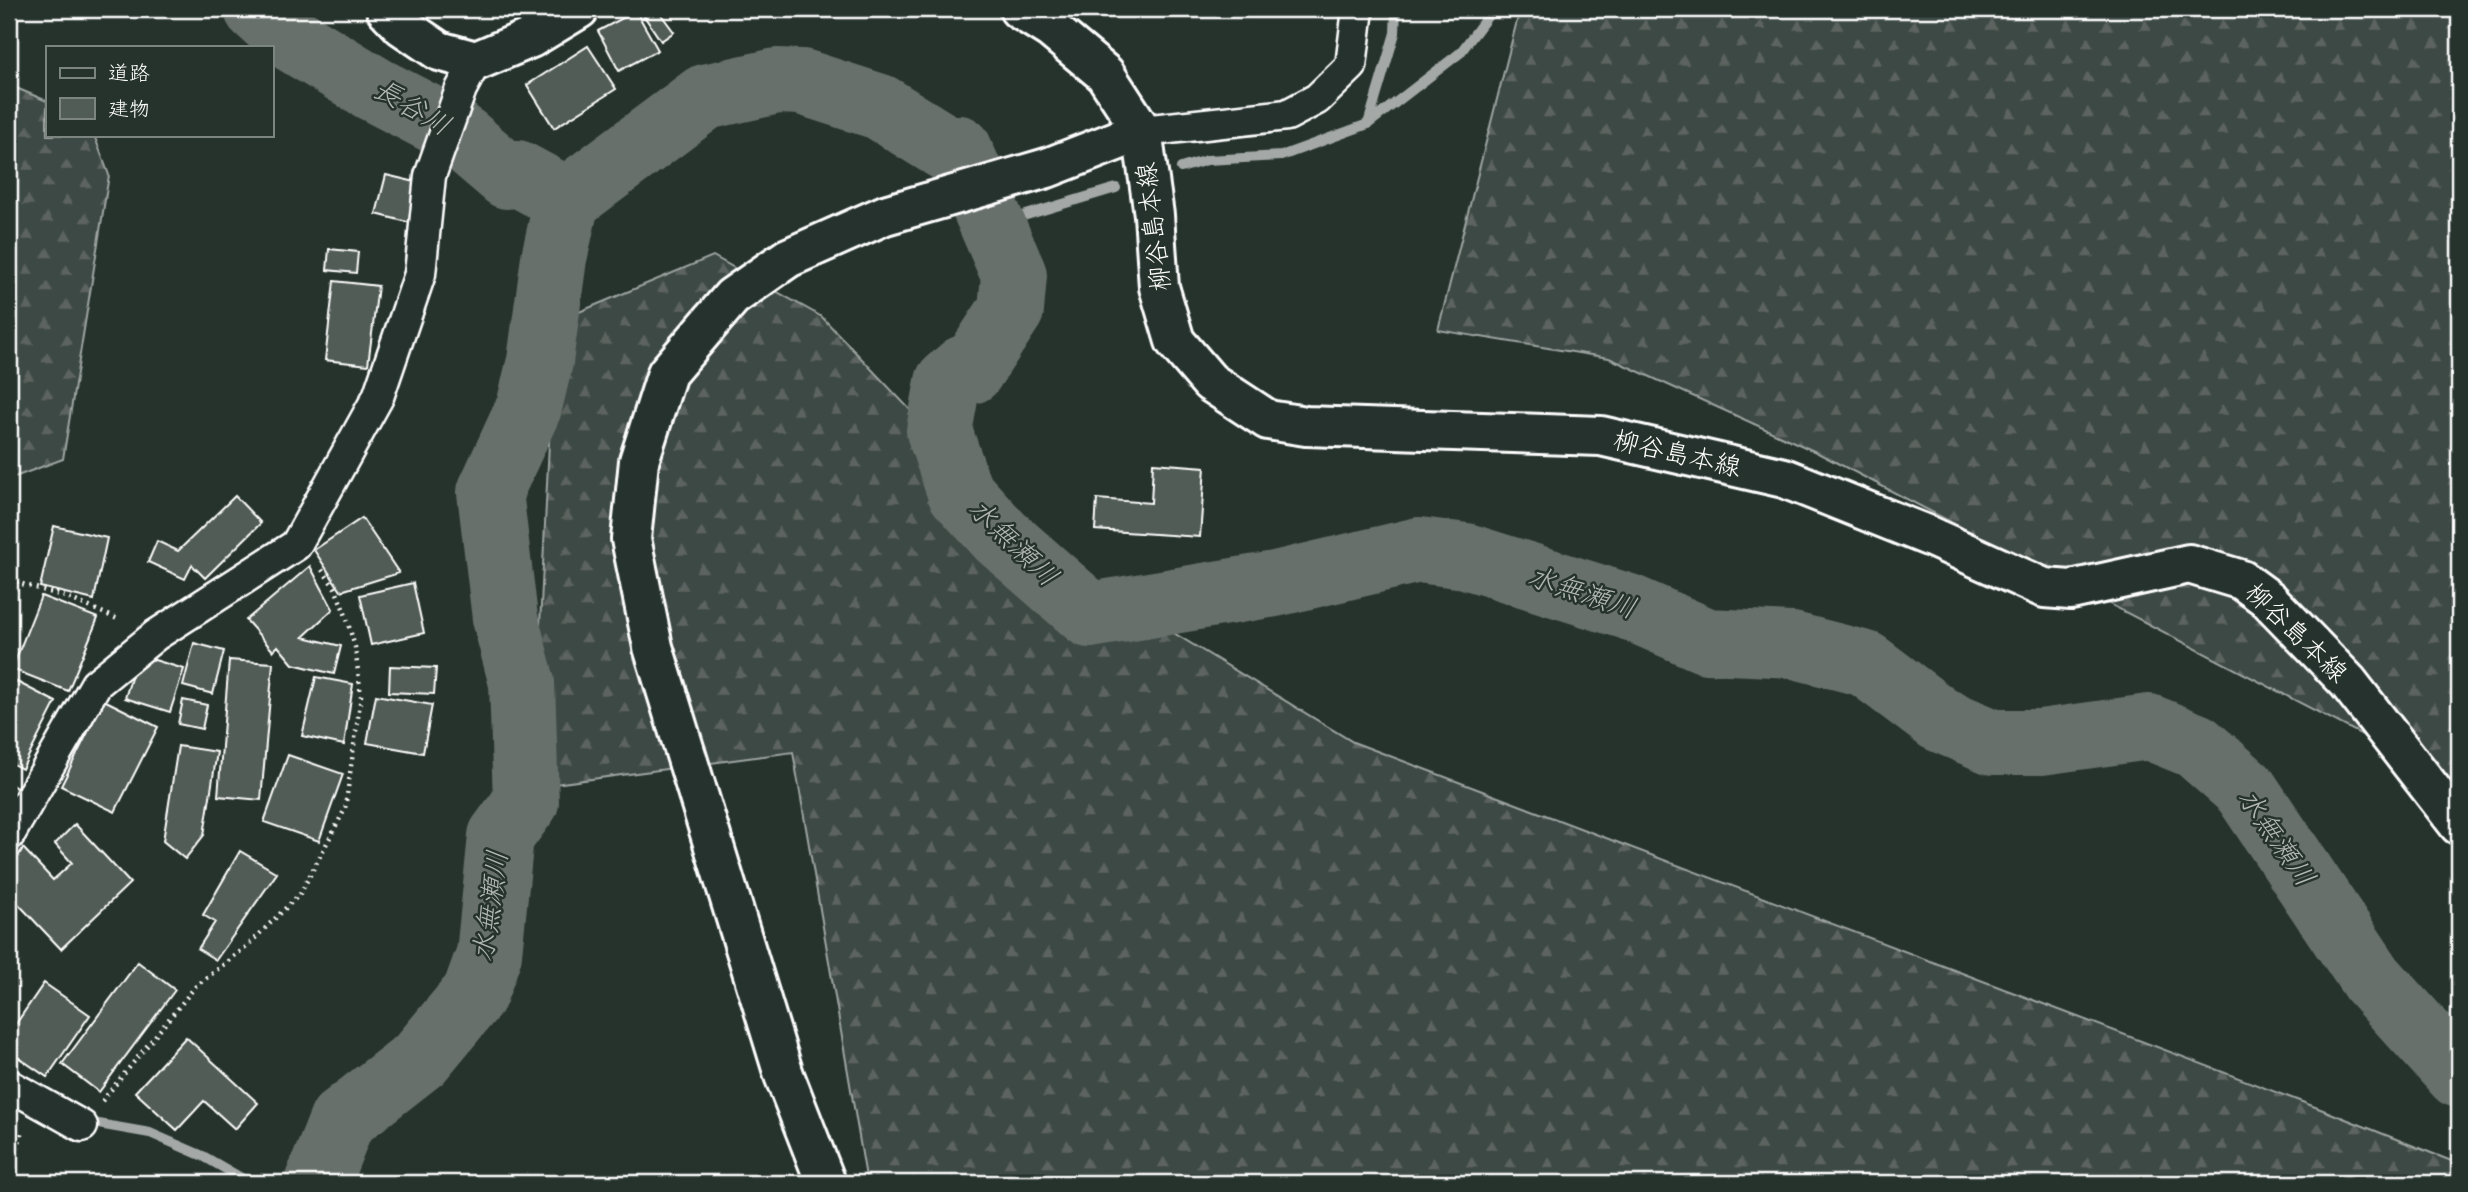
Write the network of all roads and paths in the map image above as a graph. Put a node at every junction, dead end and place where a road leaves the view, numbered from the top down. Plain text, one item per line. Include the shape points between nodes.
1 (386, 9) edge
2 (579, 9) edge
3 (1019, 9) edge
4 (1358, 9) edge
5 (469, 75) junction
6 (1142, 131) junction
7 (301, 536) junction
8 (9, 580) edge
9 (18, 582) junction
10 (9, 610) edge
11 (156, 635) junction
12 (2459, 825) edge
13 (9, 835) edge
14 (18, 1090) edge
15 (88, 1118) joint
16 (10, 1183) edge
17 (826, 1183) edge

1 - 5 main road
2 - 5 main road
3 - 6 main road, 柳谷島本線 via 1105,74
4 - 6 street via 1351,66 1317,99 1287,115
5 - 7 street via 430,176 420,274 378,397
6 - 12 main road, 柳谷島本線 via 1158,287 1175,341 1210,382 1268,420 1306,426 1601,436 1784,478 2044,588 2071,590 2189,564 2242,580 2268,599 2347,682
6 - 17 main road via 1047,168 885,215 788,258 732,297 667,373 639,461 631,539 653,647 784,1075
7 - 11 street via 296,544
7 - 15 path via 335,588 355,648 361,696 345,809 300,894 246,947 195,987
8 - 9 path
9 - 10 path
9 - 11 path
11 - 13 street via 96,684
14 - 15 street
14 - 16 path via 24,1119

